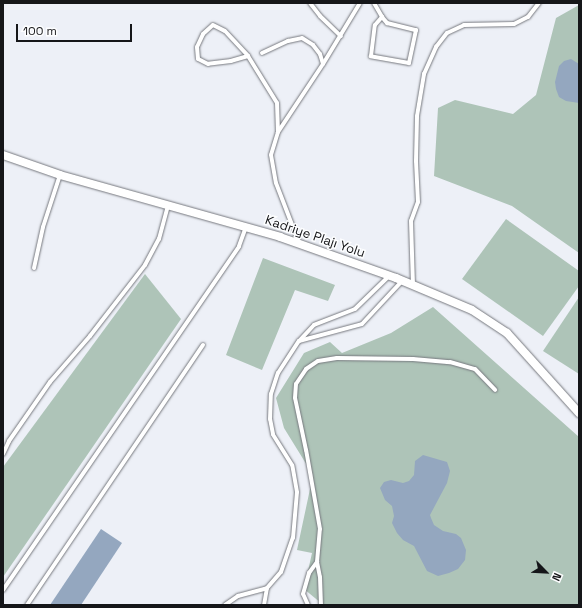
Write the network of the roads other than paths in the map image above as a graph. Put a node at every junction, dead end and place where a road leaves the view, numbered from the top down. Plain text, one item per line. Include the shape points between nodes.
1 (310, 3) edge
2 (360, 3) edge
3 (374, 3) edge
4 (539, 3) edge
5 (382, 17) junction
6 (341, 36) junction
7 (262, 52) dead end
8 (248, 56) junction
9 (323, 64) junction
10 (278, 132) junction
11 (3, 155) edge
12 (60, 175) junction
13 (168, 205) junction
14 (246, 226) junction
15 (299, 244) junction
16 (34, 268) dead end
17 (390, 276) junction
18 (402, 280) junction
19 (413, 285) junction
20 (299, 341) junction
21 (203, 345) dead end
22 (495, 390) dead end
23 (579, 413) edge
24 (3, 454) edge
25 (317, 562) junction
26 (267, 588) junction
27 (3, 590) edge
28 (27, 605) edge
29 (225, 605) edge
30 (264, 605) edge
31 (308, 605) edge
32 (321, 605) edge

1 - 6 lane
2 - 6 lane
3 - 5 lane
4 - 19 lane via 528,18 514,24 464,24 447,33 436,47 424,74 417,116 418,202 411,221
5 - 5 lane via 387,23 416,30 409,63 371,56 375,25
6 - 9 lane
7 - 9 lane via 302,38 313,45 320,54
8 - 8 lane via 208,64 198,59 197,47 203,34 213,26 225,31
8 - 10 lane via 276,103
9 - 10 lane
10 - 15 lane via 271,155 276,183
11 - 12 street, Kadriye Plajı Yolu
12 - 13 street, Kadriye Plajı Yolu
12 - 16 lane via 43,227
13 - 14 street, Kadriye Plajı Yolu
13 - 24 lane via 158,239 145,265 90,336 50,382 9,441
14 - 15 street, Kadriye Plajı Yolu
14 - 27 lane via 239,246
15 - 17 street, Kadriye Plajı Yolu
17 - 18 street, Kadriye Plajı Yolu
17 - 20 lane via 355,309 314,325
18 - 19 street, Kadriye Plajı Yolu
18 - 20 lane via 362,324
19 - 23 street, Kadriye Plajı Yolu via 472,310 507,333
20 - 26 lane via 278,373 271,394 270,419 273,434 292,465 298,492 294,538 281,572
21 - 28 lane
22 - 25 lane via 475,369 450,362 337,358 318,361 306,368 296,384 295,398 318,508 320,529
25 - 31 lane via 309,574 303,594
25 - 32 lane
26 - 29 lane via 238,596
26 - 30 lane

